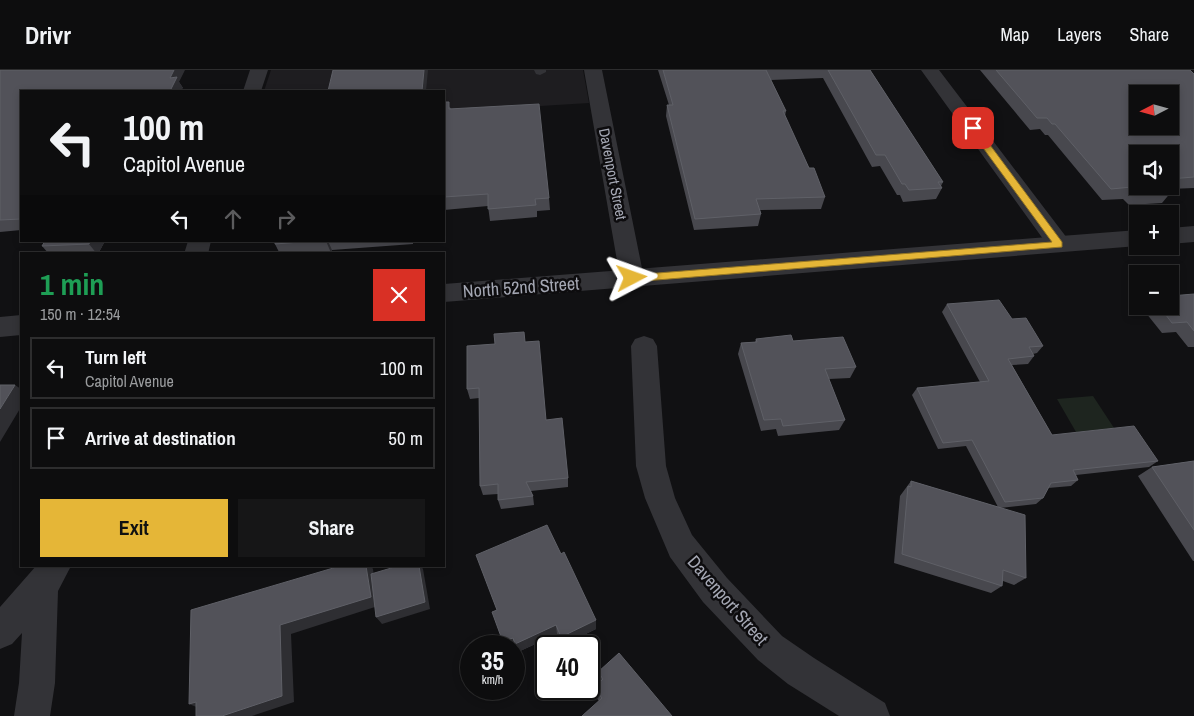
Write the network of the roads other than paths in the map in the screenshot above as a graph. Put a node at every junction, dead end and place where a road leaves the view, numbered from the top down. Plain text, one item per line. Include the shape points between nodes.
1 (260, 70) edge
2 (593, 70) edge
3 (930, 70) edge
4 (252, 90) edge
5 (1194, 234) edge
6 (1179, 235) edge
7 (1129, 239) edge
8 (1059, 244) junction
9 (632, 278) junction
10 (445, 293) edge
11 (20, 325) edge
12 (0, 327) edge
13 (644, 346) dead end
14 (48, 577) edge
15 (0, 632) edge
16 (32, 716) edge
17 (872, 716) edge

1 - 4 street
2 - 9 street, Davenport Street
3 - 8 street
5 - 6 street
7 - 8 street, North 52nd Street
8 - 9 street, North 52nd Street
9 - 10 street, North 52nd Street
11 - 12 street
13 - 17 street, Davenport Street via 651,466 660,498 682,546 716,590 770,648
14 - 15 street
14 - 16 street

